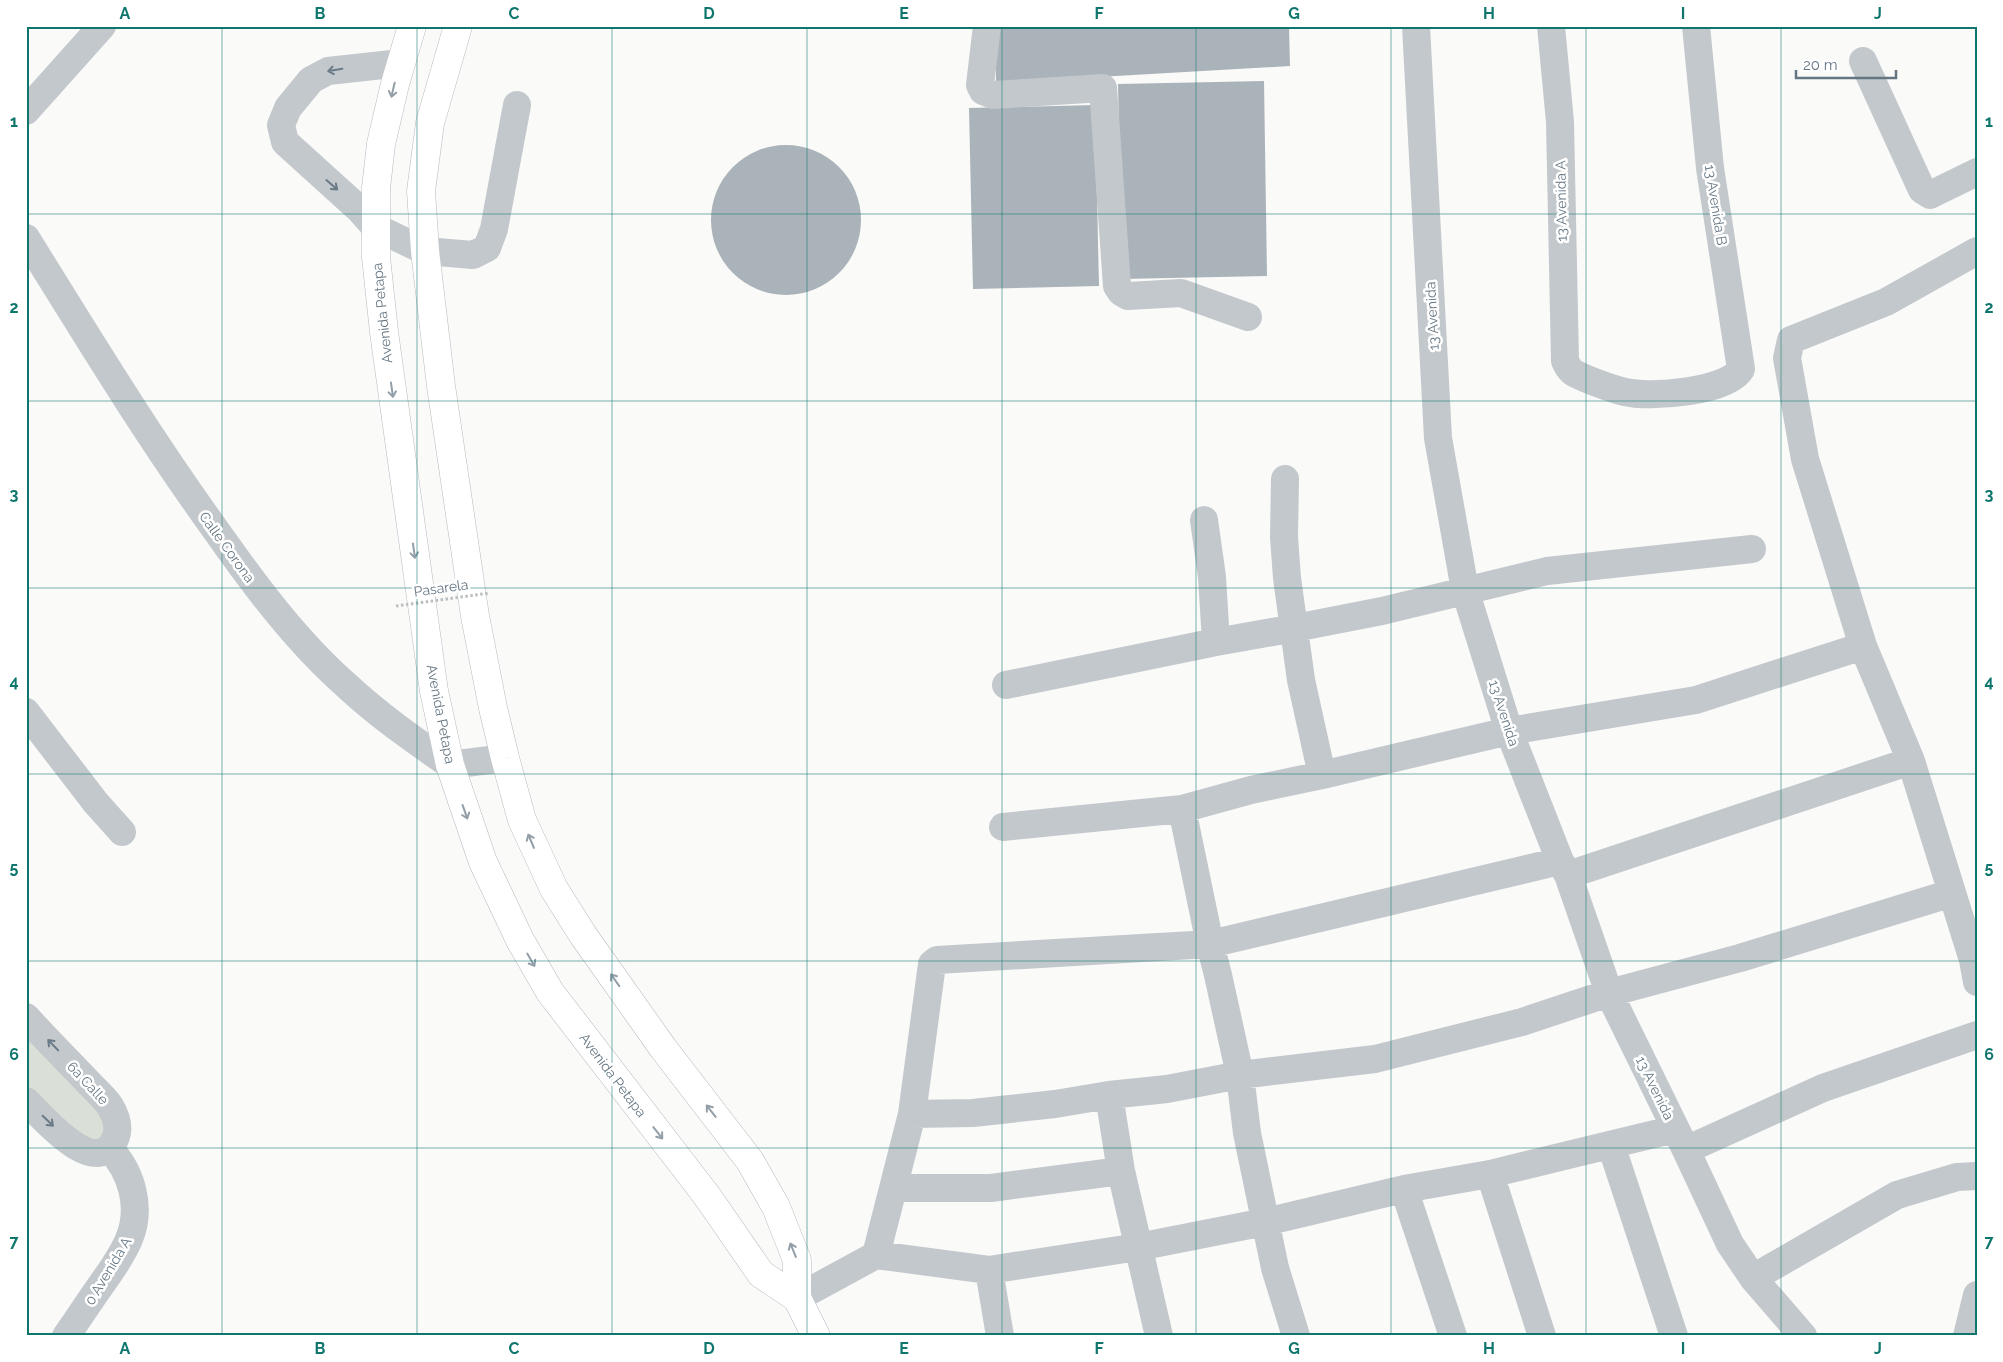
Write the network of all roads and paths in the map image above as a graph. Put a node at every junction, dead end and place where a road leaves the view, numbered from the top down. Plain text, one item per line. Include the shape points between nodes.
1 (102, 26) edge
2 (412, 26) edge
3 (458, 26) edge
4 (987, 26) edge
5 (1416, 26) edge
6 (1551, 26) edge
7 (1696, 26) edge
8 (1863, 61) dead end
9 (401, 63) junction
10 (517, 104) dead end
11 (26, 111) edge
12 (1977, 172) edge
13 (375, 227) junction
14 (26, 238) edge
15 (425, 251) junction
16 (1977, 251) edge
17 (1248, 317) dead end
18 (1732, 379) joint
19 (1285, 479) dead end
20 (1204, 520) dead end
21 (1752, 548) dead end
22 (1465, 590) junction
23 (490, 593) dead end
24 (396, 606) dead end
25 (1295, 628) junction
26 (1216, 642) junction
27 (1863, 646) junction
28 (1006, 685) dead end
29 (26, 712) edge
30 (1509, 731) junction
31 (505, 758) junction
32 (1910, 760) junction
33 (450, 766) junction
34 (1322, 776) junction
35 (1182, 809) junction
36 (1003, 828) dead end
37 (122, 832) dead end
38 (1564, 868) junction
39 (1952, 893) junction
40 (1210, 944) junction
41 (1976, 967) edge
42 (1609, 993) junction
43 (26, 1017) edge
44 (1977, 1035) edge
45 (1240, 1076) junction
46 (1109, 1095) junction
47 (26, 1101) edge
48 (912, 1114) junction
49 (1681, 1139) junction
50 (1611, 1145) junction
51 (109, 1148) junction
52 (1121, 1171) junction
53 (1490, 1174) junction
54 (1977, 1176) edge
55 (894, 1188) junction
56 (1404, 1189) junction
57 (1265, 1222) junction
58 (1138, 1247) junction
59 (876, 1255) junction
60 (989, 1270) junction
61 (1753, 1278) junction
62 (1977, 1295) edge
63 (797, 1298) junction
64 (66, 1336) edge
65 (816, 1336) edge
66 (1000, 1336) edge
67 (1159, 1336) edge
68 (1296, 1336) edge
69 (1453, 1336) edge
70 (1542, 1336) edge
71 (1674, 1336) edge
72 (1803, 1336) edge
73 (1967, 1336) edge

1 - 11 street
2 - 9 main road, Avenida Petapa
3 - 15 main road, Avenida Petapa via 430,123 421,192
4 - 17 street via 980,85 983,91 993,95 1103,88 1117,286 1121,292 1128,296 1181,293
5 - 22 street, 13 Avenida via 1438,438
6 - 18 street, 13 Avenida A via 1560,122 1565,361 1573,372 1626,392 1692,392
7 - 18 street, 13 Avenida B via 1710,168 1741,369
8 - 12 street via 1922,190 1930,195
9 -> 13 main road, Avenida Petapa via 381,144
9 -> 13 street via 328,71 311,80 288,108 281,125 285,142
10 - 15 street via 494,228 487,248 473,255
13 - 15 street
13 -> 33 main road, Avenida Petapa via 384,332 403,474 434,691
14 - 33 street, Calle Corona via 178,478 256,587 345,685
15 - 31 main road, Avenida Petapa via 475,616
16 - 27 street via 1886,302 1791,340 1788,349 1805,459
19 - 25 street via 1284,545
20 - 26 street
21 - 22 street via 1547,571
22 - 25 street
22 - 30 street, 13 Avenida
23 - 24 path, Pasarela, bridge
25 - 26 street
25 - 34 street via 1301,680
26 - 28 street
27 - 30 street via 1696,700
27 - 32 street
29 - 37 street
30 - 34 street
30 - 38 street, 13 Avenida
31 - 33 street
63 -> 31 main road, Avenida Petapa via 797,1260 776,1207 750,1161 663,1048 583,936 554,889 522,820
32 - 38 street
32 - 39 street
33 -> 63 main road, Avenida Petapa via 483,862 520,940 550,992 706,1196 761,1274
34 - 35 street via 1251,790
35 - 36 street
35 - 40 street
38 - 40 street
38 - 42 street, 13 Avenida
39 - 41 street
39 - 42 street via 1740,958
40 - 45 street
40 - 48 street via 937,960 932,964
42 - 45 street via 1522,1022 1375,1059
42 - 49 street, 13 Avenida
51 -> 43 street, 6a Calle via 118,1127 110,1106
44 - 49 street
45 - 46 street
45 - 57 street via 1247,1132
46 - 48 street via 974,1113
46 - 52 street
47 -> 51 street via 69,1142 86,1152 95,1153
48 - 55 street
49 - 50 street
49 - 61 street, 13 Avenida via 1730,1244
50 - 53 street
50 - 71 street
51 - 64 street, 0 Avenida A via 123,1165 131,1182 135,1219 117,1261
52 - 55 street via 991,1188
52 - 58 street
53 - 56 street
53 - 70 street
54 - 61 street via 1957,1177 1897,1195
55 - 59 street
56 - 57 street
56 - 69 street
57 - 58 street
57 - 68 street
58 - 60 street
58 - 67 street
59 - 60 street
59 - 63 street
60 - 66 street
61 - 72 street, 13 Avenida
62 - 73 street
63 - 65 main road, Avenida Petapa

